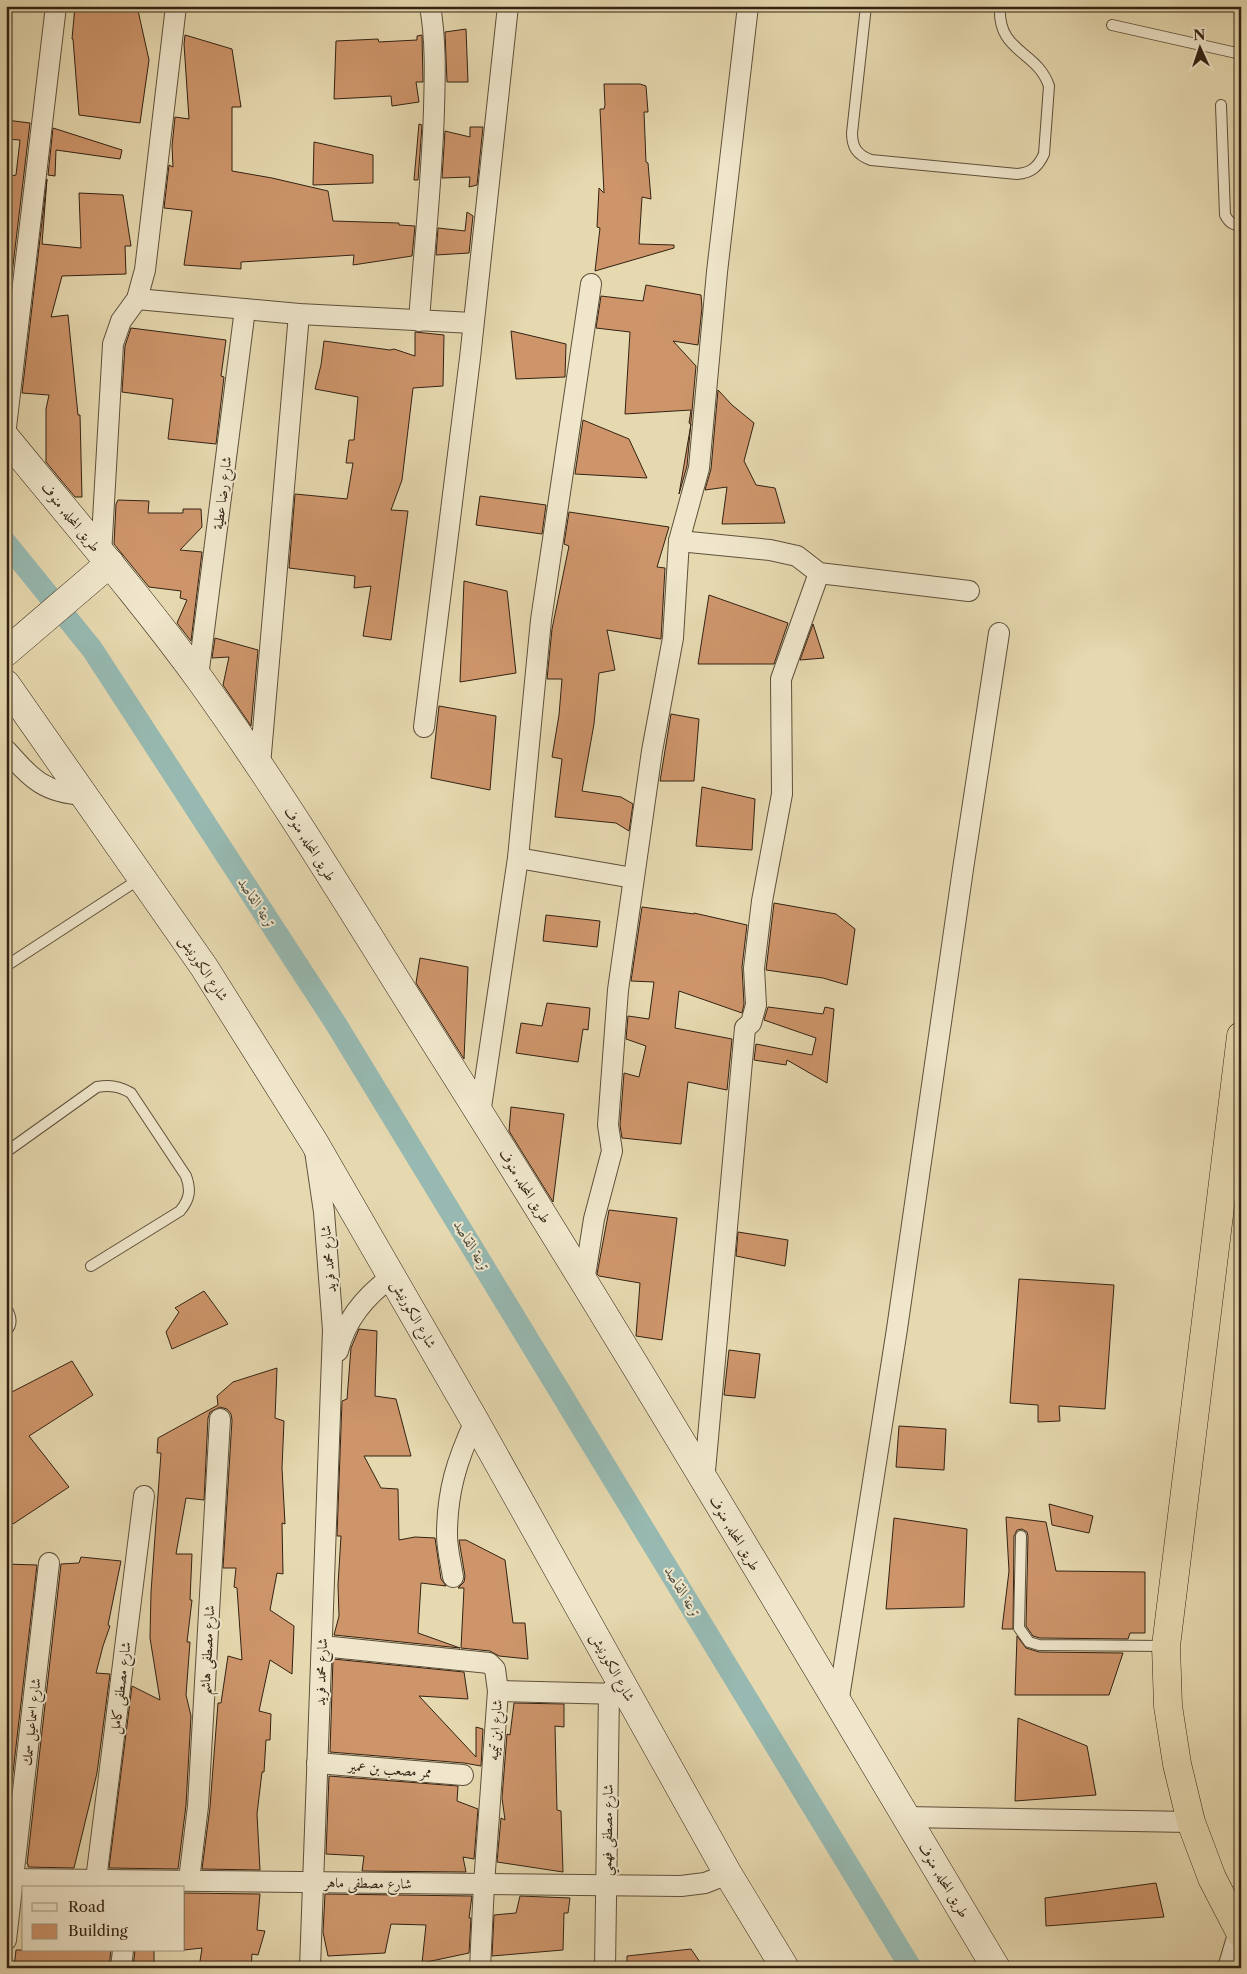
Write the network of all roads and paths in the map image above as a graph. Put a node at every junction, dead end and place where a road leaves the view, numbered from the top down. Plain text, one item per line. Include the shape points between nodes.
1 (56, 6) edge
2 (176, 6) edge
3 (430, 6) edge
4 (508, 6) edge
5 (748, 6) edge
6 (866, 6) edge
7 (1000, 6) edge
8 (1112, 25) dead end
9 (1241, 54) edge
10 (1221, 104) dead end
11 (1241, 226) edge
12 (592, 284) dead end
13 (137, 299) junction
14 (244, 309) junction
15 (299, 314) junction
16 (418, 321) junction
17 (473, 323) junction
18 (6, 427) edge
19 (6, 438) edge
20 (679, 541) junction
21 (106, 559) junction
22 (818, 573) junction
23 (969, 591) dead end
24 (999, 633) dead end
25 (6, 652) edge
26 (198, 677) junction
27 (6, 684) edge
28 (424, 727) dead end
29 (6, 750) edge
30 (260, 766) junction
31 (85, 795) junction
32 (518, 858) junction
33 (143, 877) junction
34 (634, 878) junction
35 (6, 966) edge
36 (1241, 1036) edge
37 (480, 1114) junction
38 (314, 1142) junction
39 (6, 1152) edge
40 (91, 1266) dead end
41 (393, 1276) junction
42 (584, 1282) junction
43 (6, 1308) edge
44 (6, 1331) edge
45 (332, 1377) junction
46 (220, 1419) dead end
47 (475, 1421) junction
48 (704, 1482) junction
49 (144, 1496) dead end
50 (1021, 1536) dead end
51 (49, 1563) dead end
52 (453, 1577) dead end
53 (322, 1646) junction
54 (1166, 1646) junction
55 (498, 1691) junction
56 (619, 1693) junction
57 (838, 1704) junction
58 (317, 1763) junction
59 (463, 1775) dead end
60 (906, 1817) junction
61 (1191, 1822) junction
62 (728, 1874) junction
63 (10, 1879) edge
64 (96, 1880) junction
65 (189, 1880) junction
66 (312, 1882) junction
67 (130, 1884) edge
68 (484, 1884) junction
69 (606, 1885) junction
70 (1240, 1933) edge
71 (6, 1940) edge
72 (123, 1952) edge
73 (121, 1968) edge
74 (310, 1968) edge
75 (480, 1968) edge
76 (605, 1968) edge
77 (785, 1968) edge
78 (996, 1968) edge
79 (1228, 1968) edge

1 - 18 street
2 - 13 street via 146,261
3 - 16 street via 434,25 433,150
4 - 17 street
5 - 20 street via 716,272 699,468
6 - 7 lane via 852,133 856,151 871,160 1026,173 1034,169 1044,154 1049,86 1046,76 1005,36 1000,24
8 - 9 lane
10 - 11 lane via 1224,215 1235,226
12 - 32 street via 541,620
13 - 14 street
13 - 21 street via 121,322 112,349
14 - 15 street
14 - 26 street, شارع رضا عطية
15 - 16 street
15 - 30 street
16 - 17 street
17 - 28 street
19 - 21 main road, طريق المحله, منوف
20 - 22 street via 770,550 797,556
20 - 34 street via 674,638 652,751
21 - 25 main road
21 - 26 main road, طريق المحله, منوف
22 - 23 street
22 - 48 street via 781,679 782,794 762,901 754,968 756,1005 751,1023 745,1028
24 - 57 street via 897,1329
26 - 30 main road, طريق المحله, منوف
27 - 31 main road, شارع الكورنيش
29 - 31 street via 43,786
30 - 37 main road, طريق المحله, منوف
31 - 33 main road, شارع الكورنيش
32 - 34 street
32 - 37 street
33 - 35 lane
33 - 38 main road, شارع الكورنيش via 210,975
34 - 42 street via 615,1019 608,1125 612,1152 594,1219
36 - 54 highway
37 - 42 main road, طريق المحله, منوف
38 - 41 main road, شارع الكورنيش
38 - 45 street, شارع محمد فريد via 331,1282
39 - 40 lane via 97,1087 121,1087 131,1093 186,1176 190,1194 180,1210
41 - 45 street, شارع محمد فريد via 378,1286 356,1311 340,1342
41 - 47 main road, شارع الكورنيش
42 - 48 main road, طريق المحله, منوف
43 - 44 lane via 11,1316
45 - 53 street, شارع محمد فريد
46 - 65 street, شارع مصطفى هاشم via 198,1806
47 - 52 street via 458,1458 449,1497 447,1537
47 - 56 main road, شارع الكورنيش
48 - 57 main road, طريق المحله, منوف
49 - 64 street, شارع مصطفى كامل
50 - 54 lane via 1019,1628 1028,1642 1039,1645
51 - 63 street, شارع اسماعيل سمك
53 - 55 street, شارع ابن تيميه via 489,1663 495,1669
53 - 58 street, شارع محمد فريد
54 - 61 highway via 1168,1706 1176,1764
55 - 56 street
55 - 68 street, شارع ابن تيميه
56 - 62 main road, شارع الكورنيش
56 - 69 street, شارع مصطفى فهمي
57 - 60 main road, طريق المحله, منوف
58 - 59 street, ممر مصعب بن عمير
58 - 66 street, شارع محمد فريد
60 - 61 street
60 - 78 main road, طريق المحله, منوف
61 - 70 highway via 1212,1878
62 - 69 street, شارع مصطفى ماهر via 693,1885
62 - 77 main road, شارع الكورنيش
63 - 64 street, شارع مصطفى ماهر
63 - 71 street, شارع اسماعيل سمك
64 - 67 street, شارع مصطفى ماهر
65 - 66 street, شارع مصطفى ماهر
65 - 67 street, شارع مصطفى ماهر
66 - 68 street, شارع مصطفى ماهر
66 - 74 street, شارع محمد فريد
68 - 69 street, شارع مصطفى ماهر
68 - 75 street, شارع ابن تيميه
69 - 76 street, شارع مصطفى فهمي
70 - 79 street
72 - 73 street

